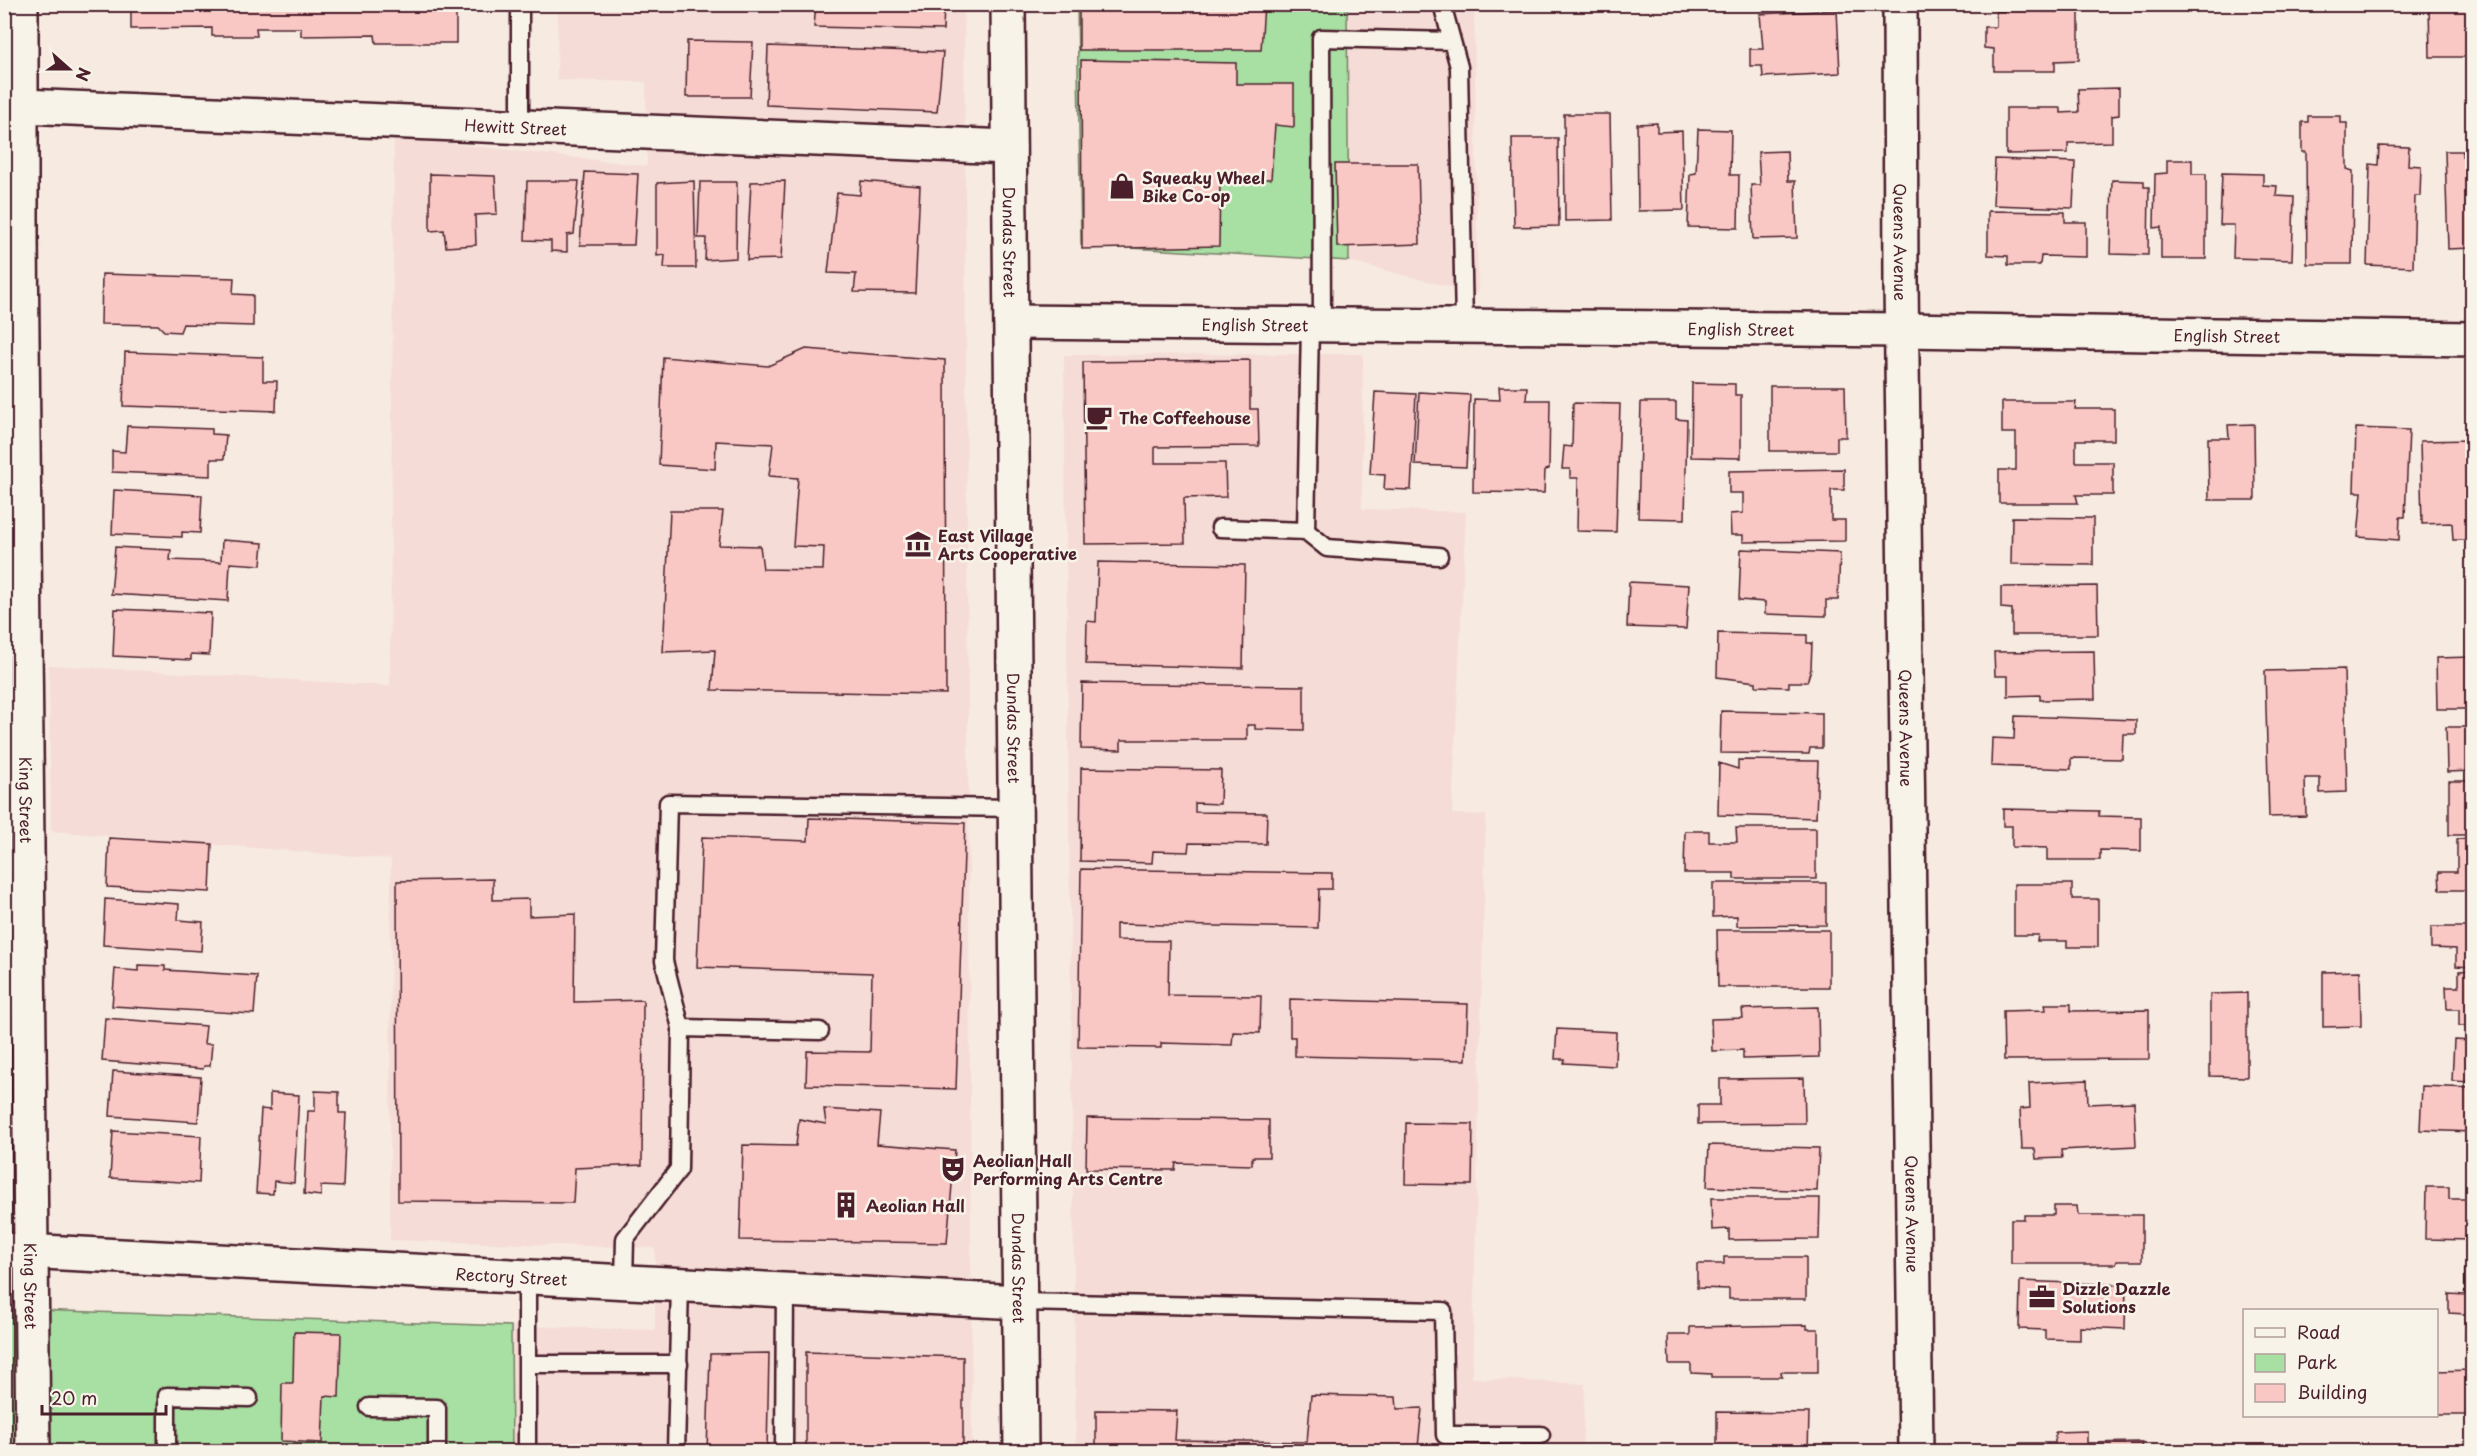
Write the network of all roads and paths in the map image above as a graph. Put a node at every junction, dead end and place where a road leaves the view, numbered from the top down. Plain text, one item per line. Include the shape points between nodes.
1 (21, 4) edge
2 (520, 4) edge
3 (1008, 4) edge
4 (1442, 4) edge
5 (1900, 4) edge
6 (1452, 41) junction
7 (22, 106) junction
8 (520, 127) junction
9 (1009, 147) junction
10 (13, 238) edge
11 (1011, 322) junction
12 (1316, 325) junction
13 (1464, 326) junction
14 (1902, 330) junction
15 (2472, 339) edge
16 (1220, 528) dead end
17 (1306, 531) junction
18 (1439, 555) dead end
19 (1016, 808) junction
20 (681, 1028) junction
21 (820, 1031) dead end
22 (18, 1251) edge
23 (527, 1276) junction
24 (624, 1282) junction
25 (680, 1284) junction
26 (785, 1290) junction
27 (1020, 1302) junction
28 (528, 1364) junction
29 (678, 1364) junction
30 (249, 1398) dead end
31 (369, 1407) dead end
32 (1541, 1435) dead end
33 (33, 1452) edge
34 (167, 1452) edge
35 (437, 1452) edge
36 (527, 1452) edge
37 (676, 1452) edge
38 (784, 1452) edge
39 (1021, 1452) edge
40 (1916, 1452) edge

1 - 7 street, King Street
2 - 8 lane
3 - 9 street, Dundas Street
4 - 6 lane
5 - 14 street, Queens Avenue
6 - 12 lane via 1321,38
6 - 13 lane via 1459,67
7 - 8 street, Hewitt Street
7 - 10 street, King Street
8 - 9 street, Hewitt Street
9 - 11 street, Dundas Street
10 - 22 street, King Street
11 - 12 street, English Street
11 - 19 street, Dundas Street
12 - 13 street, English Street
12 - 17 lane
13 - 14 street, English Street
14 - 15 street, English Street
14 - 40 street, Queens Avenue
16 - 17 lane
17 - 18 lane via 1327,548
19 - 20 lane via 668,803 664,961
19 - 27 street, Dundas Street
20 - 21 lane
20 - 24 lane via 679,1169 625,1239
22 - 23 street, Rectory Street
22 - 33 street, King Street
23 - 24 street, Rectory Street
23 - 28 lane
24 - 25 street, Rectory Street
25 - 26 street, Rectory Street
25 - 29 lane
26 - 27 street, Rectory Street
26 - 38 lane
27 - 32 lane via 1443,1311 1445,1436
27 - 39 street, Dundas Street
28 - 29 lane
28 - 36 lane
29 - 37 lane
30 - 34 lane via 167,1396
31 - 35 lane via 437,1408

